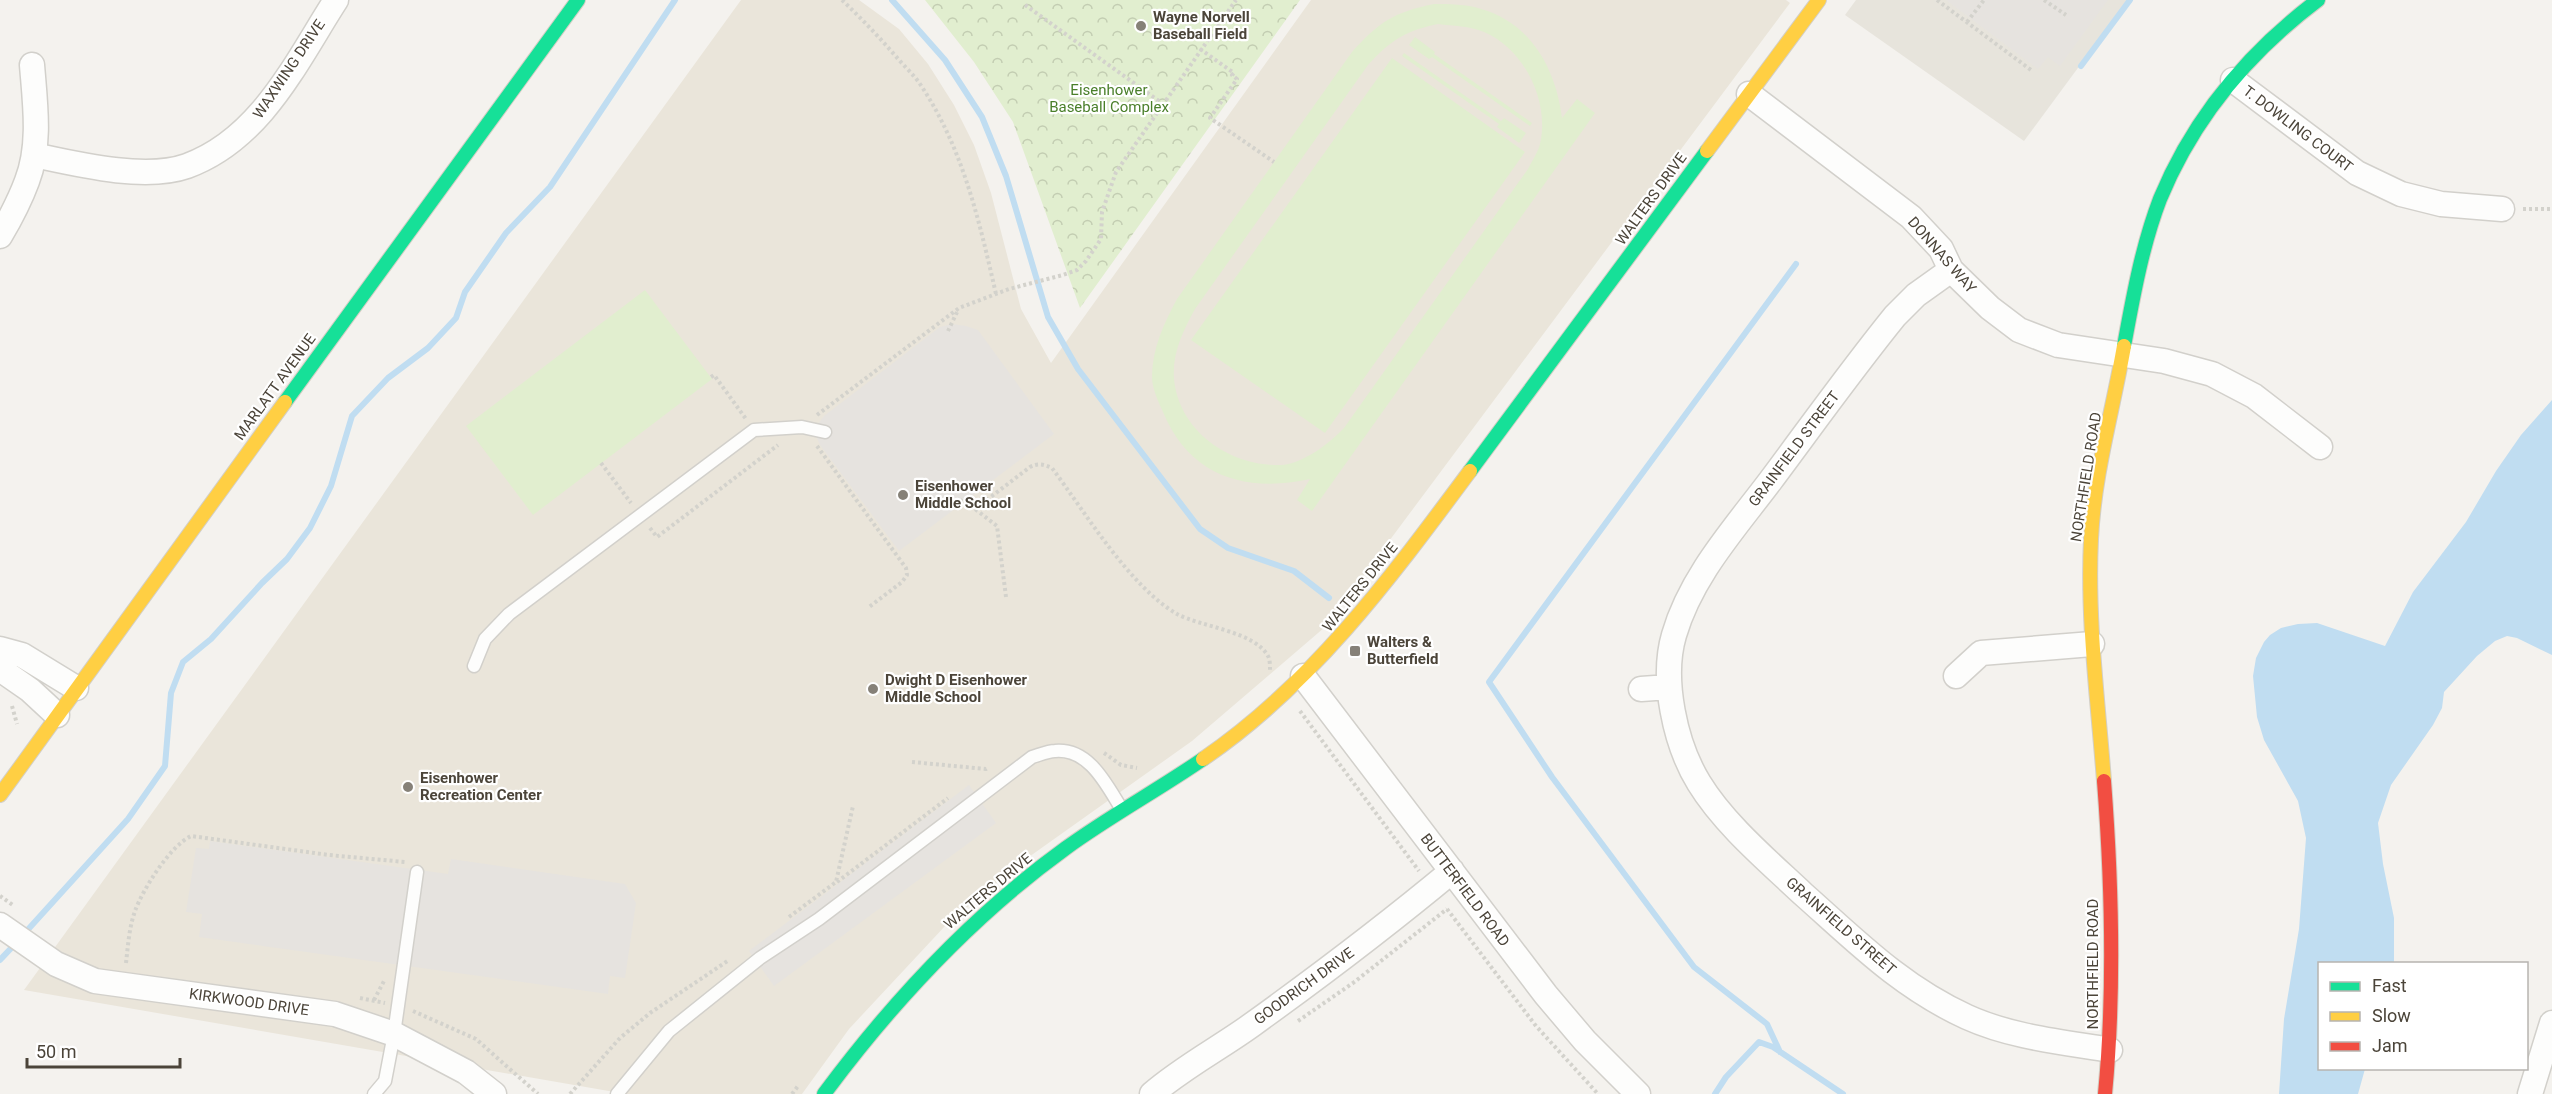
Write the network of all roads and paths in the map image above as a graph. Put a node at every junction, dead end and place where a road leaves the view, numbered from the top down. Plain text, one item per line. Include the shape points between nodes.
1 (336, 0) edge
2 (578, 0) edge
3 (842, 0) edge
4 (1236, 0) edge
5 (1937, 0) edge
6 (1984, 0) edge
7 (2044, 0) edge
8 (2318, 0) edge
9 (1812, 2) edge
10 (1025, 5) dead end
11 (2066, 15) dead end
12 (1967, 22) junction
13 (1200, 49) junction
14 (32, 65) dead end
15 (2031, 70) dead end
16 (2233, 80) junction
17 (1749, 94) junction
18 (1163, 104) junction
19 (33, 155) junction
20 (1274, 162) dead end
21 (2502, 209) dead end
22 (2533, 209) dead end
23 (2552, 209) edge
24 (0, 236) edge
25 (1952, 270) junction
26 (996, 294) junction
27 (959, 308) junction
28 (948, 331) dead end
29 (2123, 356) junction
30 (711, 377) dead end
31 (802, 427) junction
32 (754, 430) junction
33 (825, 432) dead end
34 (2320, 447) dead end
35 (769, 451) junction
36 (601, 463) dead end
37 (960, 500) dead end
38 (975, 509) junction
39 (639, 514) junction
40 (1006, 597) dead end
41 (869, 607) dead end
42 (2092, 644) junction
43 (0, 649) edge
44 (474, 666) dead end
45 (0, 669) edge
46 (1303, 676) junction
47 (1956, 676) dead end
48 (1268, 678) dead end
49 (1669, 687) junction
50 (76, 688) junction
51 (1641, 689) dead end
52 (1301, 714) dead end
53 (57, 715) junction
54 (1099, 749) dead end
55 (912, 762) dead end
56 (994, 764) dead end
57 (986, 769) junction
58 (1143, 769) dead end
59 (977, 776) dead end
60 (0, 795) edge
61 (949, 798) dead end
62 (853, 806) dead end
63 (1122, 809) junction
64 (411, 871) joint
65 (1452, 871) junction
66 (1422, 874) dead end
67 (836, 882) junction
68 (1444, 904) dead end
69 (788, 918) dead end
70 (0, 925) edge
71 (733, 957) dead end
72 (126, 963) dead end
73 (2552, 1023) edge
74 (394, 1034) junction
75 (2110, 1050) junction
76 (374, 1094) edge
77 (494, 1094) edge
78 (570, 1094) edge
79 (617, 1094) edge
80 (824, 1094) edge
81 (1152, 1094) edge
82 (1598, 1094) edge
83 (1638, 1094) edge
84 (2105, 1094) edge
85 (2530, 1094) edge

1 - 19 street, WAXWING DRIVE via 258,117 222,149 186,167 160,171 120,171
2 - 50 street, MARLATT AVENUE
3 - 26 path via 919,82 943,124 982,226
4 - 13 path
5 - 12 path
6 - 12 path
7 - 11 path
8 - 16 street, NORTHFIELD ROAD via 2271,37
9 - 17 street, WALTERS DRIVE
10 - 18 path
12 - 15 path
13 - 18 path
13 - 20 path via 1237,79 1210,118
14 - 19 street via 36,109
16 - 21 street, T. DOWLING COURT via 2357,174 2401,194 2441,204
16 - 29 street, NORTHFIELD ROAD via 2179,162 2157,210 2143,256
17 - 25 street, DONNAS WAY via 1911,217 1941,249
17 - 46 street, WALTERS DRIVE via 1391,578
18 - 26 path via 1116,172 1102,212 1101,239 1093,253 1077,270
19 - 24 street via 27,181
22 - 23 path
25 - 29 street, DONNAS WAY via 2019,330 2058,345
25 - 49 street, GRAINFIELD STREET via 1916,295 1895,316 1695,583 1673,636
26 - 27 path
27 - 28 path
27 - 31 path
29 - 34 street, DONNAS WAY via 2163,361 2212,374 2254,396
29 - 42 street, NORTHFIELD ROAD via 2091,539
30 - 32 path via 714,375
31 - 32 lane
31 - 33 lane
31 - 35 path
31 - 41 path via 906,568 902,582
32 - 35 path
32 - 39 lane
35 - 39 path via 657,537
36 - 39 path
37 - 38 path
38 - 40 path via 997,526
38 - 48 path via 1030,467 1038,464 1052,468 1146,591 1178,614 1254,643 1268,656
39 - 44 lane via 509,614 485,639
42 - 47 street via 1981,653
42 - 75 street, NORTHFIELD ROAD via 2106,808 2113,958
43 - 50 street via 22,655
45 - 53 street
46 - 63 street, WALTERS DRIVE via 1217,748
46 - 65 street, BUTTERFIELD ROAD
49 - 51 street
49 - 75 street, GRAINFIELD STREET via 1683,749 1715,806 1876,960 1918,992 1969,1018 2017,1034
50 - 53 street, MARLATT AVENUE
52 - 66 path
53 - 60 street, MARLATT AVENUE
54 - 58 path via 1120,765
55 - 57 path
56 - 57 path
57 - 59 path
61 - 67 path
62 - 67 path
63 - 79 lane via 1094,766 1077,756 1056,750 1032,757 819,919 760,958 669,1031
63 - 80 street, WALTERS DRIVE via 1019,884 945,950 900,996
64 - 72 path via 406,861 191,836 175,848 141,898 131,923
64 - 74 lane
65 - 81 street, GOODRICH DRIVE via 1324,973
65 - 83 street, BUTTERFIELD ROAD via 1556,1007
67 - 69 path
68 - 82 path via 1536,1026
70 - 74 street, KIRKWOOD DRIVE via 56,964 95,981 335,1014
71 - 78 path via 650,1012 620,1038
73 - 85 street
74 - 76 lane via 385,1081
74 - 77 street, KIRKWOOD DRIVE via 466,1072
75 - 84 street, NORTHFIELD ROAD

